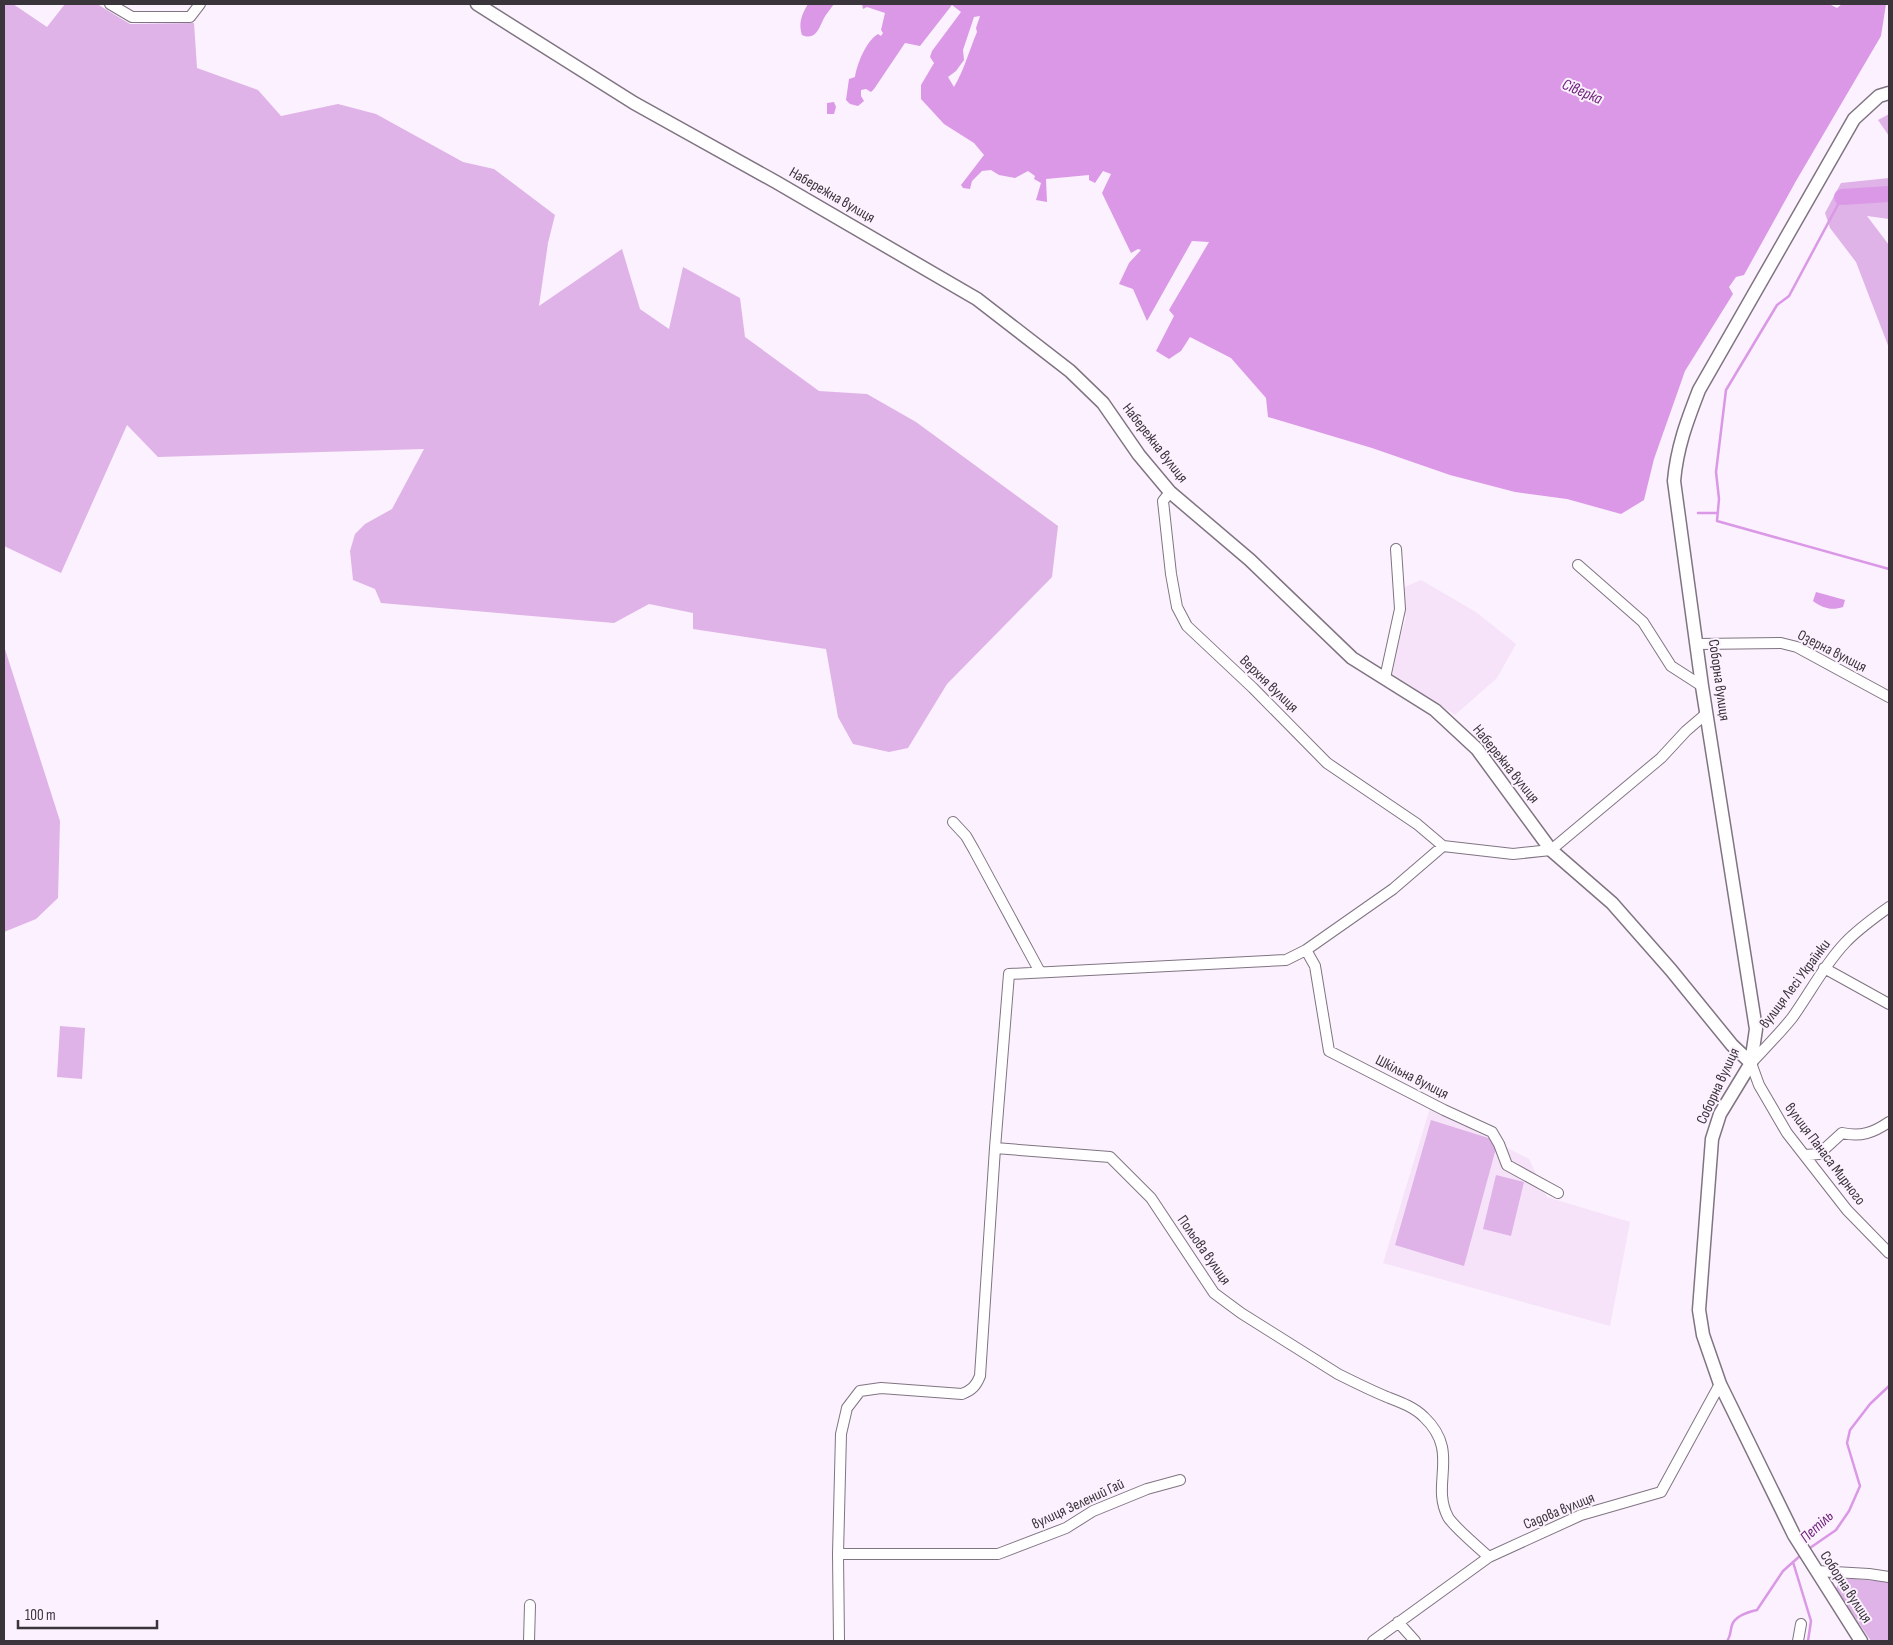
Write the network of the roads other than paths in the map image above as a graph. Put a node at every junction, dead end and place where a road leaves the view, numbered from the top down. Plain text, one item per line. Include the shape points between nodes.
1 (110, 4) edge
2 (200, 4) edge
3 (477, 4) edge
4 (1889, 93) edge
5 (1170, 492) junction
6 (1396, 549) dead end
7 (1578, 565) dead end
8 (1698, 644) junction
9 (1385, 678) junction
10 (1702, 686) junction
11 (1889, 697) edge
12 (1707, 713) junction
13 (953, 822) dead end
14 (1443, 846) junction
15 (1551, 850) junction
16 (1889, 907) edge
17 (1306, 950) junction
18 (1824, 968) junction
19 (1040, 972) junction
20 (1889, 1004) edge
21 (1751, 1063) junction
22 (1889, 1122) edge
23 (995, 1148) junction
24 (1804, 1155) junction
25 (1558, 1193) dead end
26 (1889, 1253) edge
27 (1720, 1384) junction
28 (1180, 1480) dead end
29 (838, 1554) junction
30 (1489, 1557) junction
31 (1815, 1568) junction
32 (1889, 1577) edge
33 (530, 1605) dead end
34 (1398, 1622) junction
35 (1801, 1624) dead end
36 (529, 1641) edge
37 (839, 1641) edge
38 (1373, 1641) edge
39 (1415, 1641) edge
40 (1798, 1641) edge
41 (1861, 1641) edge

1 - 2 street via 132,17 157,18 190,16
3 - 5 street, Набережна вулиця via 627,99 977,299 1087,386
4 - 8 street, Соборна вулиця via 1879,96 1854,119 1699,390 1681,437 1674,481
5 - 9 street, Набережна вулиця via 1250,560 1352,658
5 - 14 street, Верхня вулиця via 1163,502 1171,574 1178,606 1187,626 1328,763 1417,824
6 - 9 street via 1400,609
7 - 10 street via 1643,622 1671,666
8 - 10 street, Соборна вулиця
8 - 11 street, Озерна вулиця via 1781,643 1797,647
9 - 15 street, Набережна вулиця via 1435,710 1477,749
10 - 12 street, Соборна вулиця
12 - 15 street via 1661,758
12 - 21 street, Соборна вулиця via 1755,1015 1756,1040
13 - 19 street via 970,843
14 - 15 street via 1513,854
14 - 17 street via 1393,889
15 - 21 street, Набережна вулиця via 1612,903 1732,1045
16 - 18 street, вулиця Лесі Українки via 1859,929
17 - 19 street via 1286,960
17 - 25 street, Шкільна вулиця via 1316,966 1329,1051 1492,1132 1507,1165
18 - 20 street
18 - 21 street, вулиця Лесі Українки via 1793,1017
19 - 23 street via 1009,974
21 - 24 street, вулиця Панаса Мирного via 1771,1108
21 - 27 street, Соборна вулиця via 1720,1114 1710,1153 1699,1310 1703,1335
22 - 24 street via 1877,1130 1856,1136 1842,1133 1819,1154
23 - 29 street via 980,1376 971,1390 962,1394 881,1388 860,1391 847,1408 841,1434
23 - 30 street, Польова вулиця via 1110,1157 1150,1198 1214,1293 1338,1374 1413,1408 1423,1416 1432,1425 1442,1446 1442,1498 1448,1518
24 - 26 street, вулиця Панаса Мирного via 1847,1210
27 - 30 street, Садова вулиця via 1661,1492 1581,1515
27 - 31 street, Соборна вулиця via 1794,1535
28 - 29 street, вулиця Зелений Гай via 1147,1489 1093,1511 1066,1528 998,1554
29 - 37 street
30 - 34 street, Садова вулиця
31 - 32 street
31 - 41 street, Соборна вулиця
33 - 36 street
34 - 38 street, Садова вулиця
34 - 39 street
35 - 40 street

